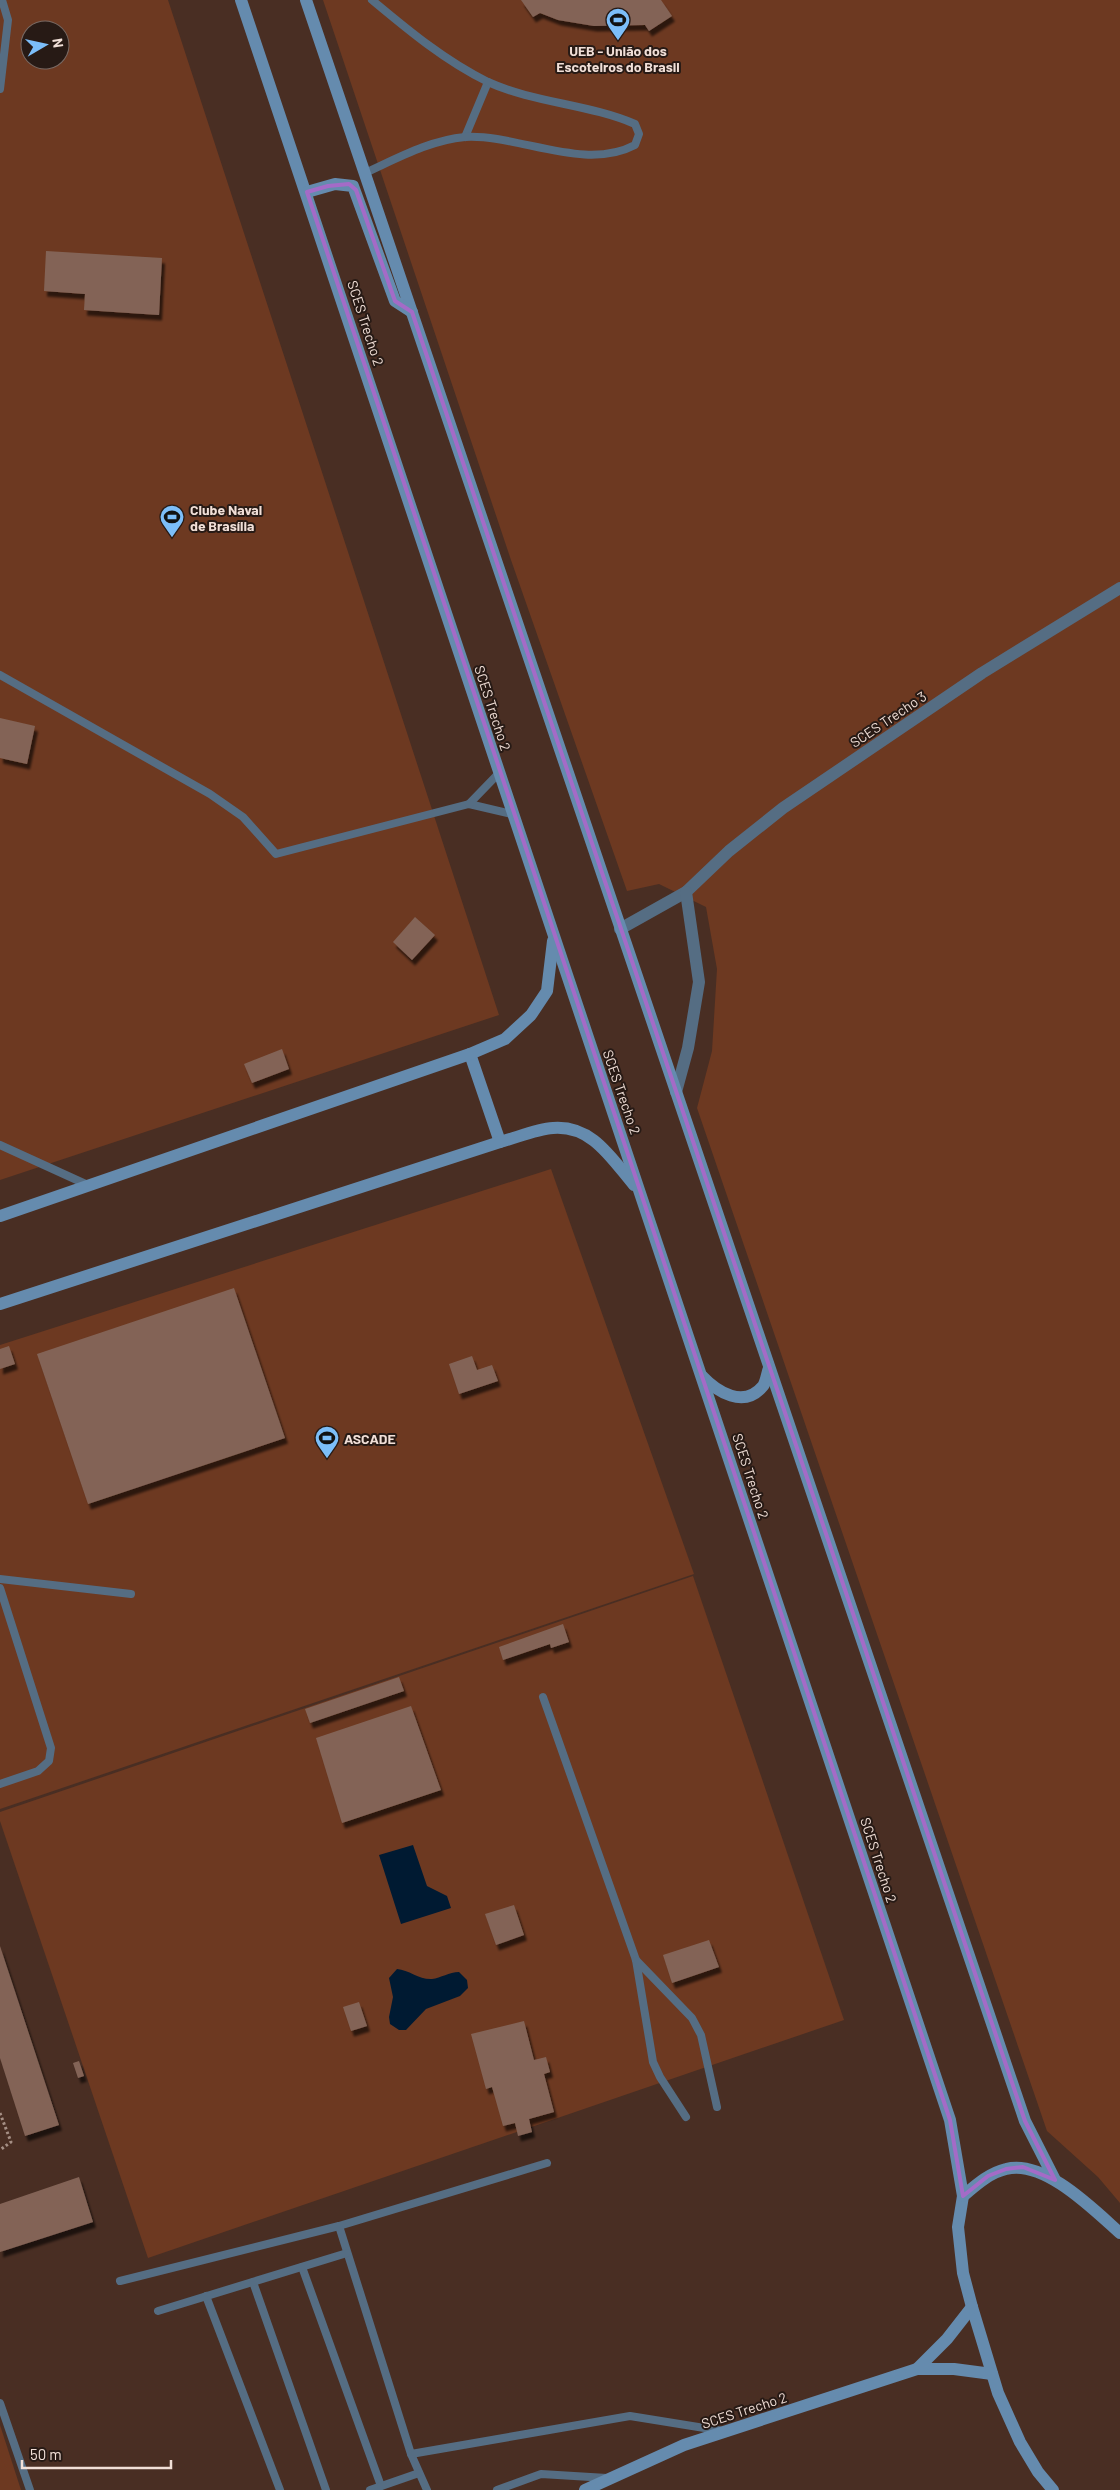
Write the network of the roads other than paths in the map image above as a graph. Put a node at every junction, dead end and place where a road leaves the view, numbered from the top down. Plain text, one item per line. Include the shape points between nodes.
1 (2, 0) edge
2 (241, 0) edge
3 (306, 0) edge
4 (372, 0) edge
5 (488, 82) junction
6 (0, 89) edge
7 (465, 137) junction
8 (365, 173) junction
9 (307, 192) junction
10 (412, 312) junction
11 (1120, 588) edge
12 (0, 675) edge
13 (499, 773) junction
14 (470, 804) junction
15 (512, 814) junction
16 (686, 892) junction
17 (620, 929) junction
18 (554, 937) junction
19 (470, 1054) junction
20 (676, 1092) junction
21 (500, 1142) junction
22 (2, 1149) edge
23 (90, 1186) junction
24 (640, 1193) junction
25 (0, 1216) edge
26 (0, 1304) edge
27 (769, 1368) junction
28 (701, 1374) junction
29 (0, 1579) edge
30 (0, 1588) edge
31 (131, 1594) dead end
32 (543, 1697) dead end
33 (0, 1784) edge
34 (636, 1960) junction
35 (717, 2107) dead end
36 (686, 2117) dead end
37 (547, 2163) dead end
38 (1055, 2180) junction
39 (963, 2196) junction
40 (339, 2226) junction
41 (1120, 2232) edge
42 (347, 2253) junction
43 (302, 2266) junction
44 (120, 2280) dead end
45 (253, 2282) junction
46 (206, 2296) junction
47 (972, 2307) junction
48 (158, 2311) dead end
49 (917, 2369) junction
50 (992, 2374) junction
51 (0, 2403) edge
52 (727, 2431) junction
53 (411, 2454) junction
54 (419, 2473) junction
55 (611, 2478) junction
56 (381, 2486) junction
57 (30, 2490) edge
58 (280, 2490) edge
59 (326, 2490) edge
60 (370, 2490) edge
61 (427, 2490) edge
62 (497, 2490) edge
63 (586, 2490) edge
64 (1053, 2490) edge

1 - 6 lane via 8,20
2 - 9 main road, SCES Trecho 2
3 - 8 main road
4 - 5 lane via 428,45
5 - 7 lane
5 - 7 lane via 562,105 619,117 635,124 639,134 634,145 622,151 592,154
7 - 8 lane via 423,147
8 - 10 main road
9 - 10 main road via 335,184 353,186 395,301
9 - 13 main road, SCES Trecho 2
10 - 17 main road
11 - 16 street, SCES Trecho 3 via 982,673 783,808 729,851
12 - 14 lane via 210,794 243,817 276,854
13 - 14 lane
13 - 15 main road, SCES Trecho 2
14 - 15 lane
15 - 18 main road, SCES Trecho 2
16 - 17 street, SCES Trecho 3
16 - 20 street via 700,982
17 - 20 main road
18 - 19 main road via 547,991 531,1016 505,1039
18 - 24 main road, SCES Trecho 2
19 - 21 main road
19 - 23 main road
20 - 27 main road
21 - 24 main road via 552,1128 582,1131 599,1143
21 - 26 main road
22 - 23 lane
23 - 25 main road
24 - 28 main road, SCES Trecho 2
27 - 28 main road via 763,1386 752,1394 738,1397 726,1395
27 - 38 main road via 1025,2121
28 - 39 main road, SCES Trecho 2 via 950,2120
29 - 31 lane
30 - 33 lane via 50,1748 49,1761 38,1771
32 - 34 lane
34 - 35 lane via 692,2018 700,2035
34 - 36 lane via 653,2062
37 - 40 lane
38 - 39 main road via 1023,2167 1006,2169 988,2176
38 - 41 main road
39 - 47 main road, SCES Trecho 2 via 958,2227 962,2272
40 - 42 lane
40 - 44 lane
42 - 43 lane
42 - 53 lane
43 - 45 lane
43 - 56 lane
45 - 46 lane
45 - 59 lane
46 - 48 lane
46 - 58 lane
47 - 49 main road, SCES Trecho 2 via 947,2339
47 - 50 main road, SCES Trecho 2
49 - 50 main road, SCES Trecho 2
49 - 52 main road, SCES Trecho 2
50 - 64 main road, SCES Trecho 2 via 1020,2442
51 - 57 lane
52 - 53 lane via 630,2416
52 - 55 main road, SCES Trecho 2 via 684,2445
53 - 54 lane
54 - 56 lane
54 - 61 lane
55 - 62 lane via 541,2474
55 - 63 main road, SCES Trecho 2
56 - 60 lane

